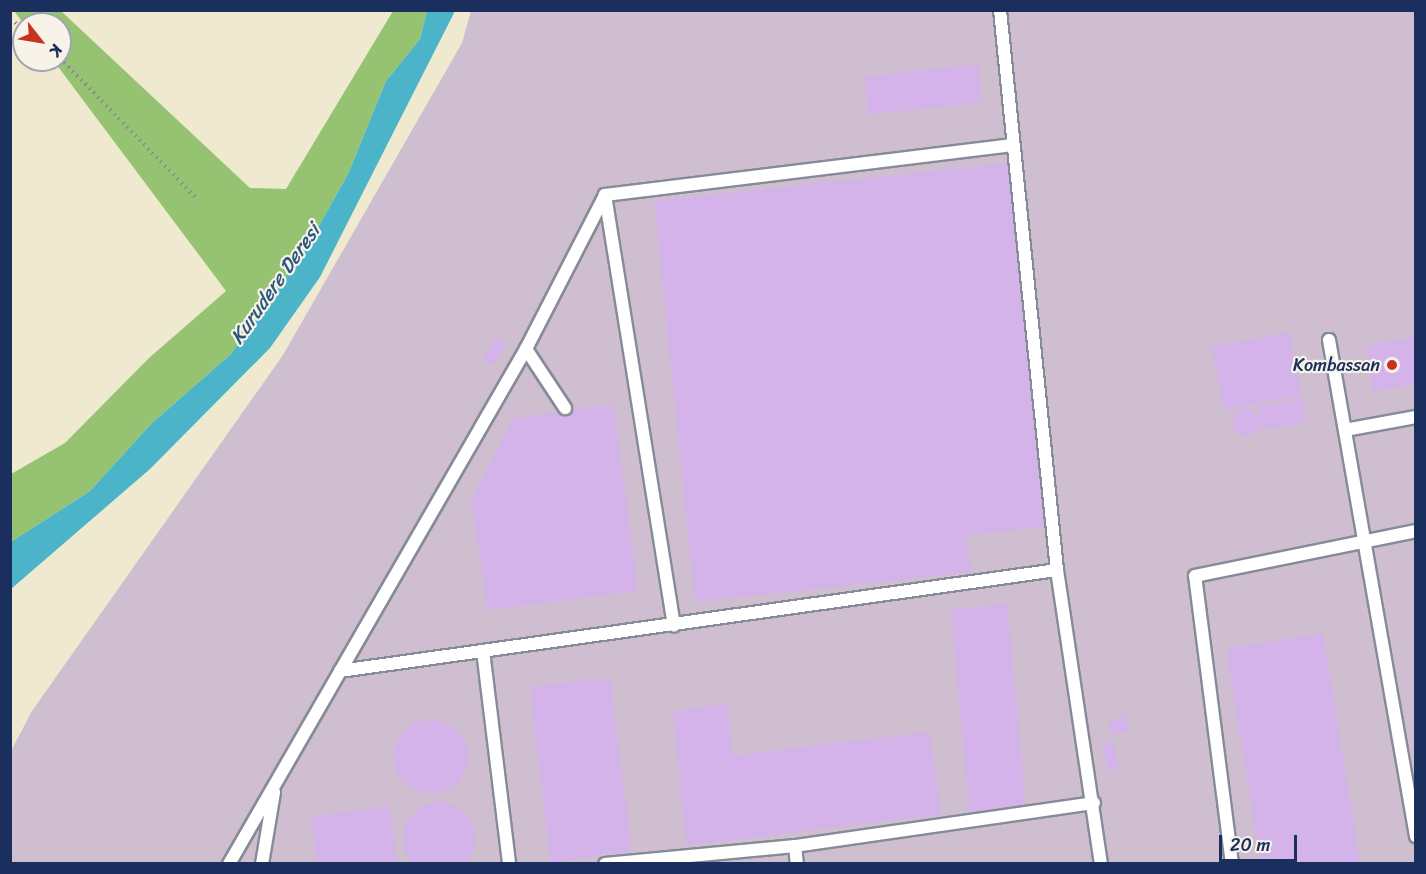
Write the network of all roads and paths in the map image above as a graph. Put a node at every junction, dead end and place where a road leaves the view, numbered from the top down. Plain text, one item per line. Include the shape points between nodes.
1 (1000, 10) edge
2 (72, 70) edge
3 (1013, 145) junction
4 (605, 195) junction
5 (195, 197) dead end
6 (1329, 340) dead end
7 (526, 349) junction
8 (565, 408) dead end
9 (1416, 417) edge
10 (1345, 430) junction
11 (1416, 531) edge
12 (1364, 540) junction
13 (1057, 570) junction
14 (674, 626) junction
15 (483, 651) junction
16 (340, 671) junction
17 (276, 782) junction
18 (1094, 803) junction
19 (1416, 836) edge
20 (795, 846) junction
21 (229, 864) edge
22 (262, 864) edge
23 (509, 864) edge
24 (605, 864) edge
25 (797, 864) edge
26 (1101, 864) edge
27 (1232, 864) edge

1 - 3 lane
2 - 5 path
3 - 4 lane
3 - 13 lane
4 - 7 lane
4 - 14 lane
6 - 10 lane
7 - 8 lane
7 - 16 lane
9 - 10 lane
10 - 12 lane
11 - 12 lane
12 - 19 lane
12 - 27 lane via 1195,576
13 - 14 lane
13 - 18 lane
14 - 15 lane
15 - 16 lane
15 - 23 lane
16 - 17 lane
17 - 21 lane
17 - 22 lane
18 - 20 lane
18 - 26 lane
20 - 24 lane
20 - 25 lane

